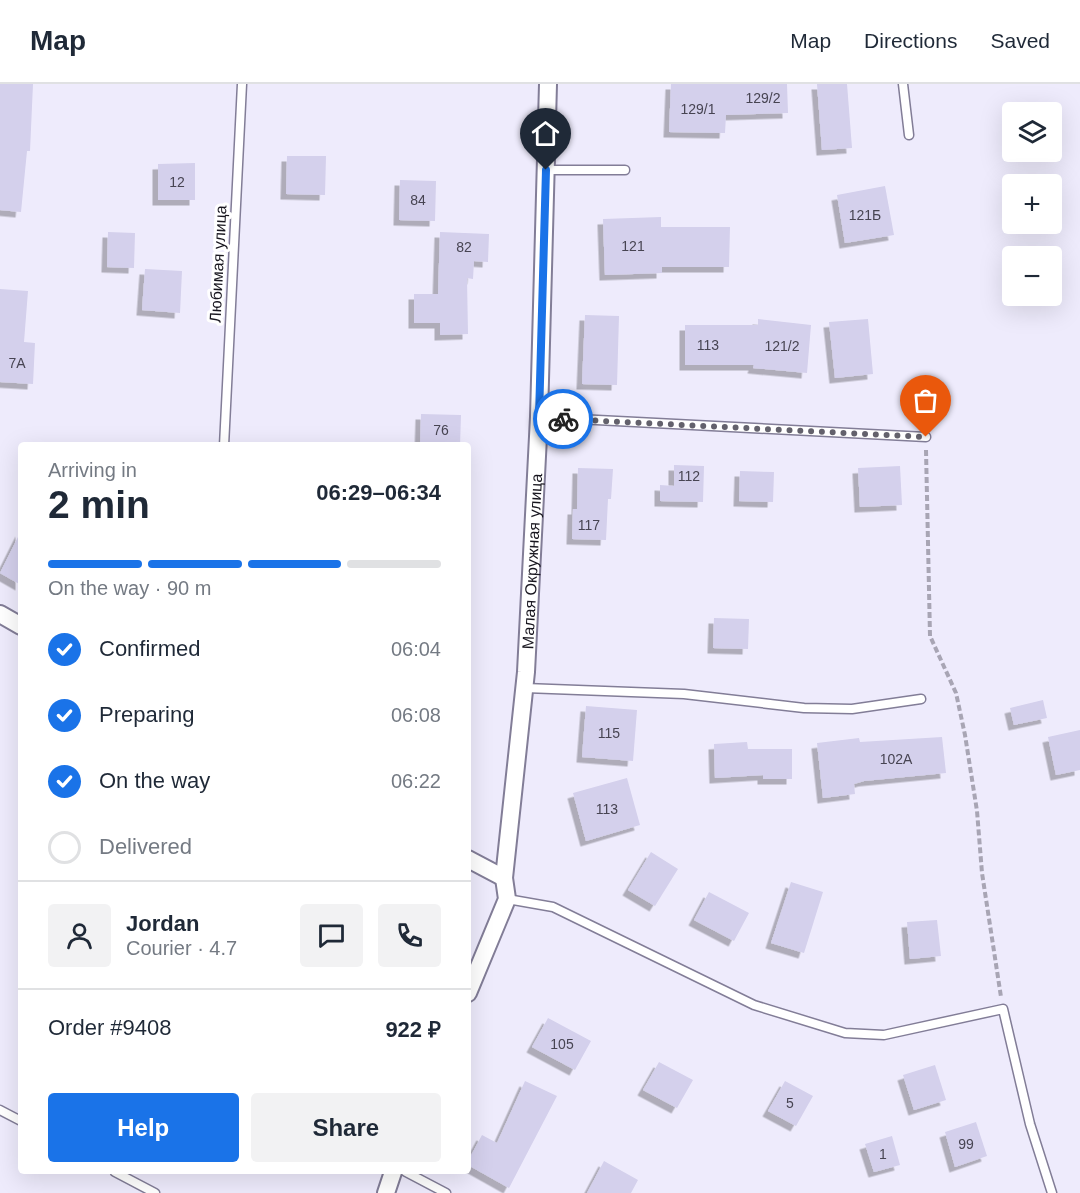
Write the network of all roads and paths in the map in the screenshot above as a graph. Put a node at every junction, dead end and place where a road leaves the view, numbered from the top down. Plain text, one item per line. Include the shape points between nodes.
1 (242, 84) edge
2 (548, 84) edge
3 (903, 84) edge
4 (909, 135) dead end
5 (546, 170) junction
6 (625, 170) dead end
7 (539, 417) junction
8 (926, 437) joint
9 (224, 442) edge
10 (0, 614) edge
11 (18, 624) edge
12 (525, 688) junction
13 (921, 699) dead end
14 (471, 861) edge
15 (504, 878) junction
16 (507, 899) junction
17 (471, 986) edge
18 (1003, 1009) junction
19 (0, 1110) edge
20 (18, 1119) edge
21 (119, 1174) edge
22 (392, 1174) edge
23 (410, 1174) edge
24 (155, 1193) edge
25 (386, 1193) edge
26 (446, 1193) edge
27 (1052, 1193) edge

1 - 9 lane, Любимая улица
2 - 5 street, Малая Окружная улица
3 - 4 lane
5 - 6 lane
5 - 7 street, Малая Окружная улица
7 - 8 lane
7 - 12 street, Малая Окружная улица
8 - 18 path via 930,636 956,693 965,735
10 - 11 street
12 - 13 lane via 684,694 804,708 852,709
12 - 15 street, Малая Окружная улица
14 - 15 street
15 - 16 street, Малая Окружная улица
16 - 17 street
16 - 18 lane via 553,907 754,1005 845,1033 884,1035
18 - 27 lane via 1030,1124
19 - 20 lane
21 - 24 lane
22 - 25 street
23 - 26 lane

